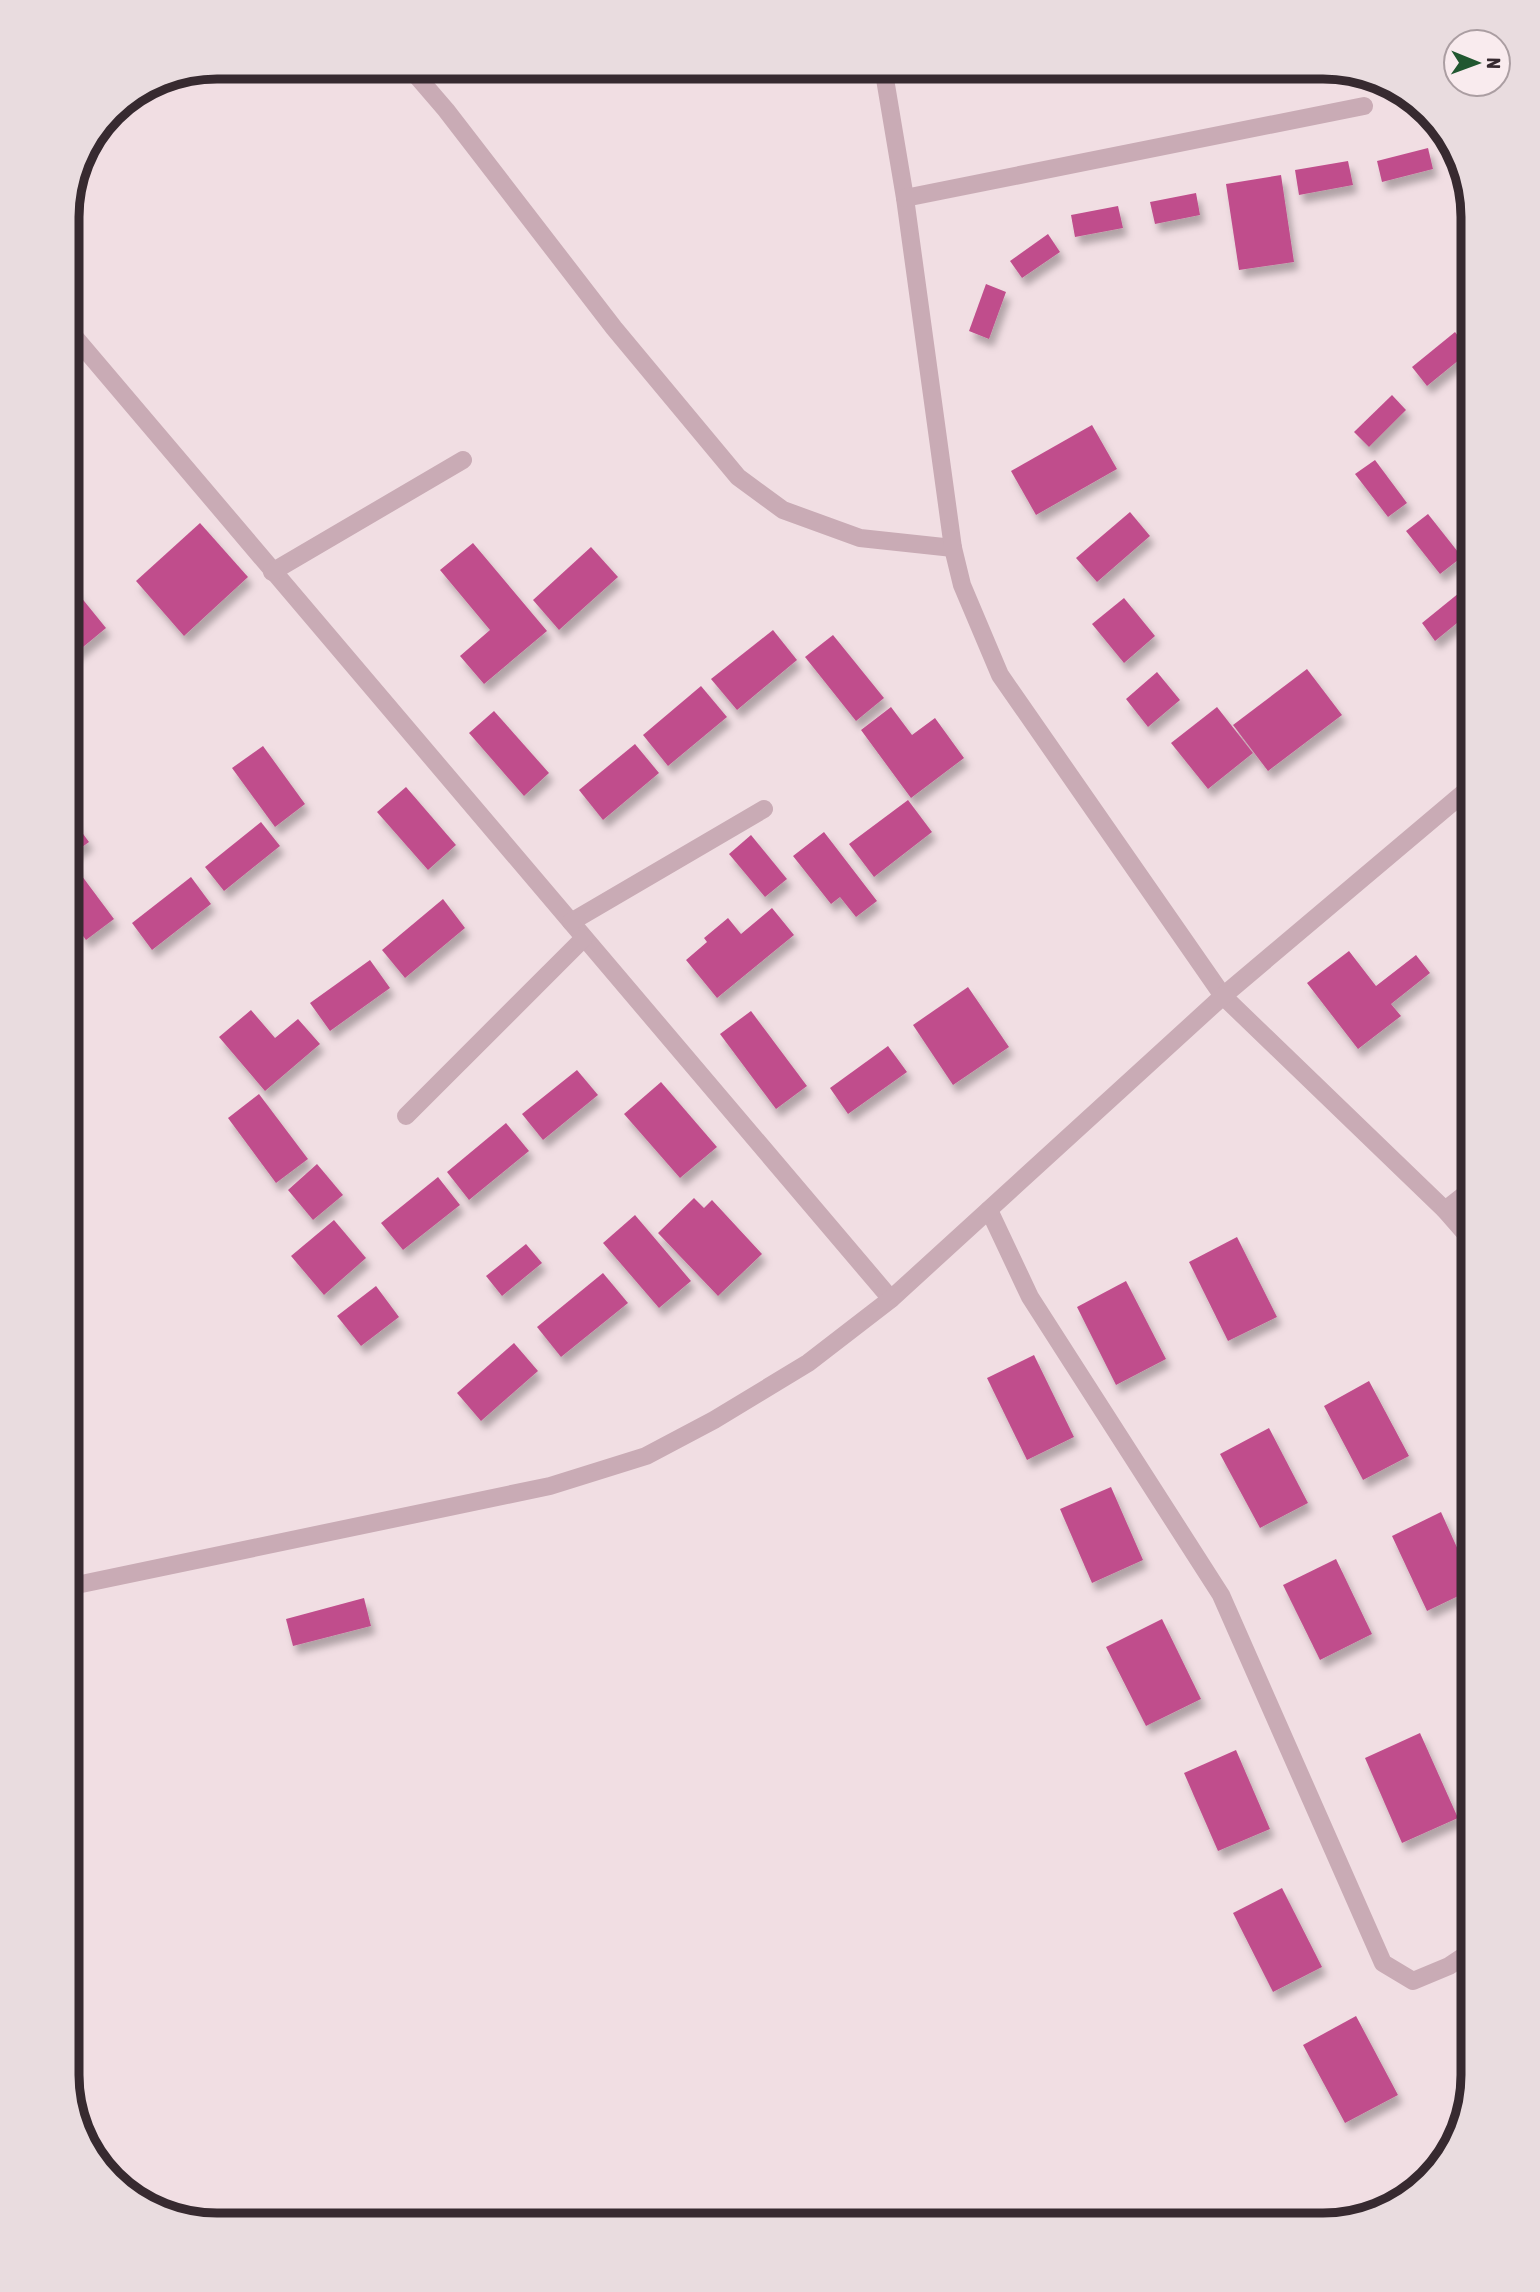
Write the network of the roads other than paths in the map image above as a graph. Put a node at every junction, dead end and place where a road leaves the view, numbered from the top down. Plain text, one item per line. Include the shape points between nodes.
1 (421, 79) edge
2 (885, 79) edge
3 (1364, 106) dead end
4 (905, 198) junction
5 (79, 342) edge
6 (463, 460) dead end
7 (953, 548) junction
8 (272, 572) junction
9 (1461, 796) edge
10 (764, 809) dead end
11 (571, 922) junction
12 (584, 938) junction
13 (1223, 996) junction
14 (406, 1116) dead end
15 (1461, 1198) edge
16 (989, 1210) junction
17 (1445, 1210) junction
18 (1461, 1228) edge
19 (891, 1299) junction
20 (79, 1584) edge
21 (1461, 1958) edge

1 - 7 street via 614,328 738,477 783,510 860,538
2 - 4 street
3 - 4 street
4 - 7 street
5 - 8 street
6 - 8 street
7 - 13 street via 962,585 1000,675
8 - 11 street
9 - 13 street
10 - 11 street
11 - 12 street
12 - 14 street
12 - 19 street
13 - 16 street
13 - 17 street
15 - 17 street
16 - 19 street
16 - 21 street via 1030,1297 1221,1595 1383,1963 1413,1981
17 - 18 street
19 - 20 street via 808,1363 646,1456 550,1486

